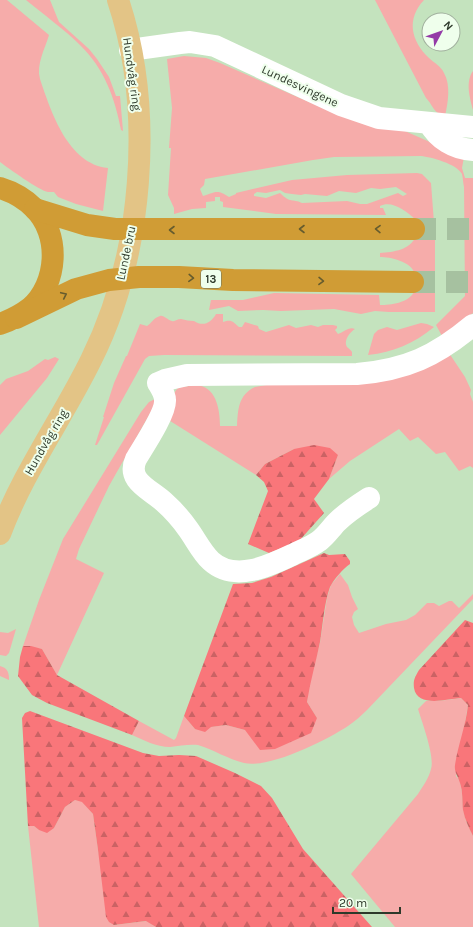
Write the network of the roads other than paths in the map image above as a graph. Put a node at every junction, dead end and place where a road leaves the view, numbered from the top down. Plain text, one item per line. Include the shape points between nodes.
1 (118, 0) edge
2 (130, 50) junction
3 (429, 123) junction
4 (473, 127) edge
5 (140, 150) joint
6 (473, 150) edge
7 (0, 188) edge
8 (35, 209) junction
9 (414, 229) tunnel mouth
10 (413, 282) tunnel mouth
11 (8, 321) edge
12 (473, 325) edge
13 (96, 352) joint
14 (369, 498) dead end
15 (0, 534) edge

1 - 2 main road, Hundvåg ring
2 - 3 street, Lundesvingene via 190,42 215,46 341,105 379,118
2 - 5 main road, Hundvåg ring via 136,86
3 - 4 street, Lundesvingene
3 - 6 street via 448,143
5 - 13 main road, Lunde bru via 134,213 124,268
7 - 8 highway, 13 via 16,193
9 -> 8 highway, 13 via 115,229 87,225
8 - 11 highway, 13 via 45,223 51,241 53,259 50,277 42,293 30,307
11 -> 10 highway, 13 via 76,289 109,280 139,277
12 - 14 street via 430,355 403,367 357,374 187,374 158,383 165,405 132,467 133,475 173,510 204,553 221,567 229,570 248,570 280,560 316,543 343,516
13 - 15 main road, Hundvåg ring via 23,483

